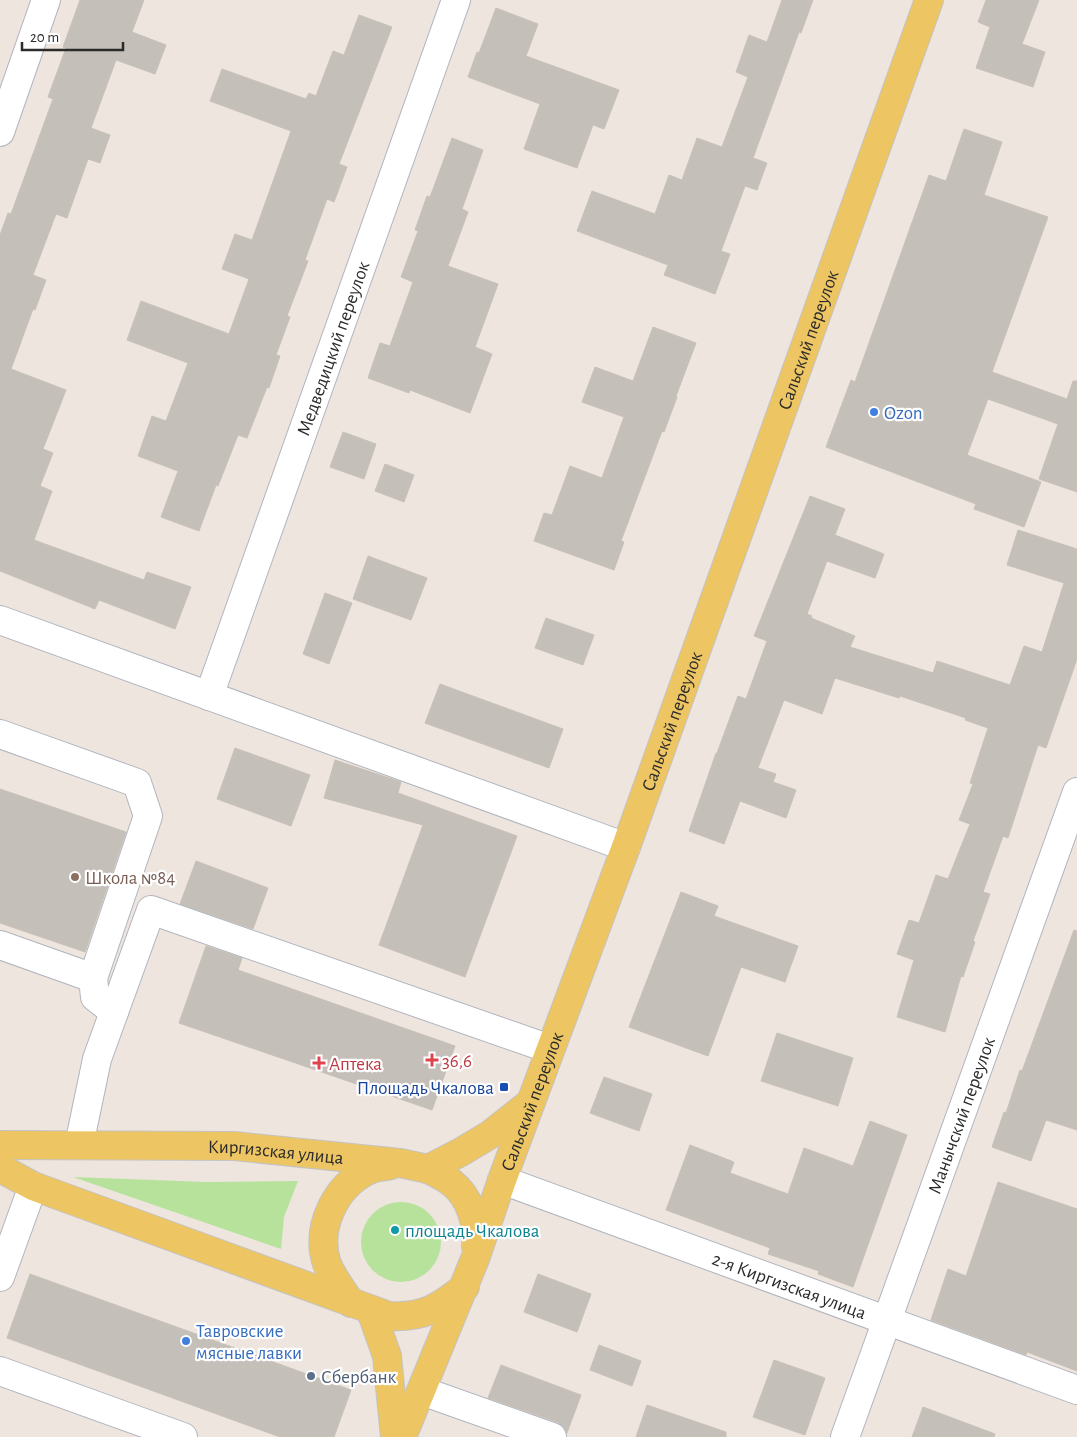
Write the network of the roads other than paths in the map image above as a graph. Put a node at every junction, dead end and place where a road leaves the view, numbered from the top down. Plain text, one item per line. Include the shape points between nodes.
1 (46, 0) edge
2 (456, 0) edge
3 (929, 0) edge
4 (0, 132) edge
5 (0, 620) edge
6 (209, 696) junction
7 (0, 734) edge
8 (1077, 792) edge
9 (626, 847) junction
10 (0, 945) edge
11 (93, 978) junction
12 (114, 1012) junction
13 (550, 1049) junction
14 (532, 1102) junction
15 (0, 1145) edge
16 (78, 1145) junction
17 (400, 1163) junction
18 (0, 1168) edge
19 (428, 1168) junction
20 (502, 1180) junction
21 (33, 1186) junction
22 (475, 1259) junction
23 (0, 1277) edge
24 (465, 1287) junction
25 (361, 1307) junction
26 (888, 1321) junction
27 (0, 1371) edge
28 (1077, 1390) edge
29 (422, 1391) junction
30 (183, 1437) edge
31 (395, 1437) edge
32 (402, 1437) edge
33 (552, 1437) edge
34 (846, 1437) edge

1 - 4 street
2 - 6 street, Медведицкий переулок
3 - 9 main road, Сальский переулок
5 - 6 street
6 - 9 street
7 - 11 street via 137,783 148,816
8 - 26 street, Манычский переулок
9 - 13 main road, Сальский переулок
10 - 11 street
11 - 12 street via 95,997
12 - 13 street via 151,910
12 - 16 street via 97,1059
13 - 14 main road, Сальский переулок
14 - 19 main road via 491,1134
14 - 20 main road, Сальский переулок
15 - 16 main road, Киргизская улица
16 - 17 main road, Киргизская улица via 234,1146
17 - 19 main road, Киргизская улица
17 - 25 main road via 369,1170 347,1185 334,1201 326,1221 327,1262 336,1282
18 - 21 main road
19 - 22 main road via 453,1183 469,1204 478,1232
20 - 22 main road, Сальский переулок
20 - 26 street, 2-я Киргизская улица
21 - 23 street
21 - 25 main road
22 - 24 main road, Сальский переулок
24 - 25 main road via 424,1314 389,1316
24 - 29 main road, Сальский переулок
25 - 31 main road via 387,1356
26 - 28 street, 2-я Киргизская улица
26 - 34 street, Манычский переулок
27 - 30 street
29 - 32 main road, Сальский переулок
29 - 33 street

